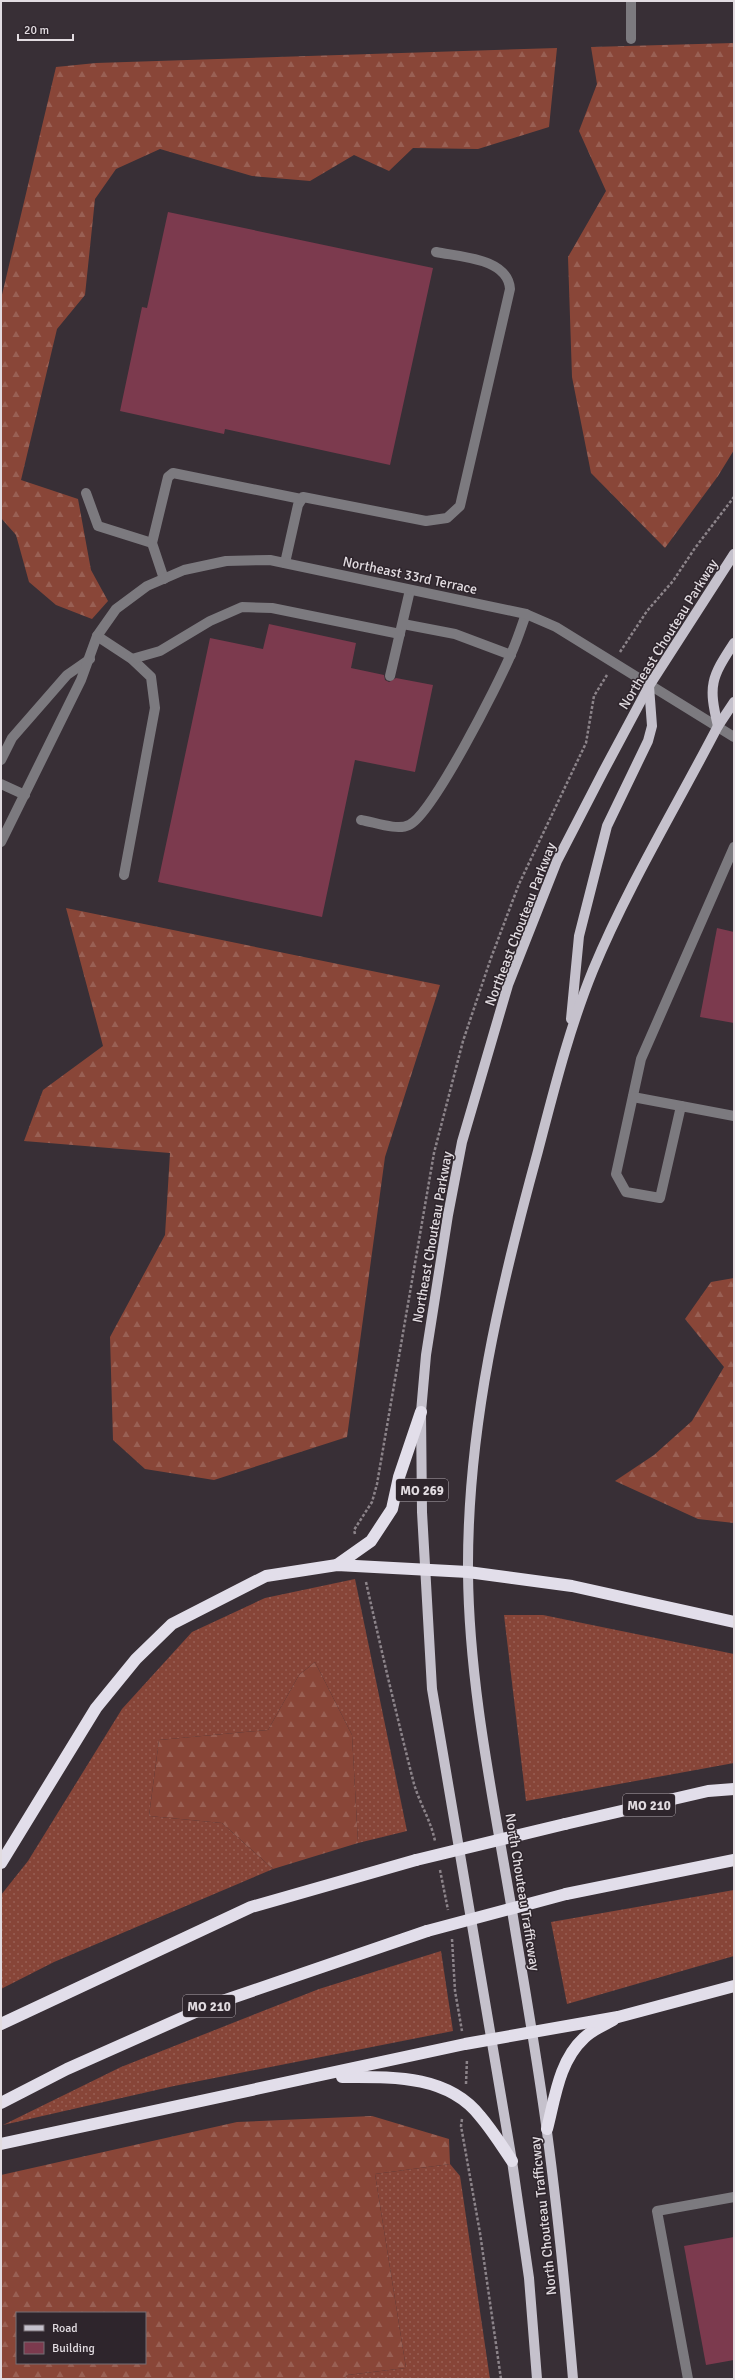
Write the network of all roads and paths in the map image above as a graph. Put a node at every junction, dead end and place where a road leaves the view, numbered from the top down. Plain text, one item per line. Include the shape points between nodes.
1 (631, 1) edge
2 (631, 39) dead end
3 (436, 252) dead end
4 (86, 493) dead end
5 (301, 499) junction
6 (152, 542) junction
7 (734, 554) edge
8 (285, 563) junction
9 (164, 579) junction
10 (410, 590) junction
11 (526, 614) junction
12 (402, 624) junction
13 (400, 634) junction
14 (97, 636) junction
15 (734, 644) edge
16 (511, 655) junction
17 (90, 659) junction
18 (132, 659) junction
19 (390, 676) dead end
20 (649, 686) junction
21 (734, 702) edge
22 (718, 726) junction
23 (734, 737) edge
24 (1, 760) edge
25 (1, 784) edge
26 (25, 795) junction
27 (1, 817) edge
28 (361, 820) dead end
29 (11, 822) junction
30 (1, 842) edge
31 (734, 846) edge
32 (124, 874) dead end
33 (570, 1033) junction
34 (633, 1097) junction
35 (681, 1106) junction
36 (734, 1116) edge
37 (421, 1412) junction
38 (337, 1564) junction
39 (425, 1568) junction
40 (468, 1572) junction
41 (734, 1622) edge
42 (734, 1789) edge
43 (734, 1860) edge
44 (1, 1863) edge
45 (734, 1986) edge
46 (618, 2016) junction
47 (1, 2024) edge
48 (532, 2031) junction
49 (490, 2039) junction
50 (320, 2077) junction
51 (1, 2103) edge
52 (547, 2129) junction
53 (1, 2144) edge
54 (512, 2161) junction
55 (734, 2197) edge
56 (537, 2379) edge
57 (573, 2379) edge
58 (688, 2379) edge

1 - 2 street
3 - 5 street via 488,263 500,268 510,281 460,506 447,518 426,521 310,498
4 - 6 street via 98,526
5 - 6 street via 173,473 168,477
5 - 8 street
6 - 9 street
7 - 20 main road, Northeast Chouteau Parkway
8 - 9 street, Northeast 33rd Terrace via 270,560 226,560 184,570
8 - 10 street, Northeast 33rd Terrace
9 - 14 street, Northeast 33rd Terrace via 147,586 116,610
10 - 11 street, Northeast 33rd Terrace
10 - 12 street
11 - 16 street
11 - 20 street, Northeast 33rd Terrace via 556,628
12 - 13 street
12 - 16 street via 455,634
13 - 18 street via 272,608 242,607 210,620 160,651
13 - 19 street
14 - 17 street, Northeast 33rd Terrace
14 - 18 street
15 - 22 main road via 716,671 712,684 711,694
16 - 28 street via 458,756 422,815 401,828
17 - 24 street via 66,675 12,738
17 - 26 street, Northeast 33rd Terrace
18 - 32 street via 151,677 155,708
20 - 22 street, Northeast 33rd Terrace
20 - 33 main road via 652,726 648,741 607,826 579,936
20 - 37 main road, Northeast Chouteau Parkway via 557,861 508,985 461,1149 436,1286
21 - 22 main road
22 - 23 street, Northeast 33rd Terrace
22 - 33 main road via 622,908 593,970
25 - 26 street
26 - 29 street, Northeast 33rd Terrace
27 - 29 street
29 - 30 street, Northeast 33rd Terrace
31 - 34 street via 642,1059
33 - 40 main road, North Chouteau Trafficway via 508,1256 488,1351 471,1472
34 - 35 street
34 - 35 street via 616,1174 626,1192 660,1198
35 - 36 street
37 - 38 highway via 399,1477 392,1509 371,1541
37 - 39 main road, North Chouteau Trafficway / MO 269
38 - 39 highway
38 - 44 highway via 266,1576 172,1624 136,1659 96,1708
39 - 40 highway
39 - 49 main road, North Chouteau Trafficway via 432,1689
40 - 41 highway via 572,1586
40 - 48 main road, North Chouteau Trafficway via 476,1695
42 - 47 highway, MO 210, bridge via 708,1791 416,1860 251,1907
43 - 51 highway, MO 210, bridge via 566,1894 427,1931 212,2005 67,2069
45 - 46 highway
46 - 48 highway
46 - 52 highway via 585,2037 572,2051 561,2074
48 - 49 highway
48 - 52 main road, North Chouteau Trafficway
49 - 50 highway
49 - 54 main road, North Chouteau Trafficway
50 - 53 highway
50 - 54 highway via 414,2079 444,2088 464,2100 480,2115
52 - 57 main road, North Chouteau Trafficway
54 - 56 main road, North Chouteau Trafficway via 529,2278
55 - 58 street via 657,2211

